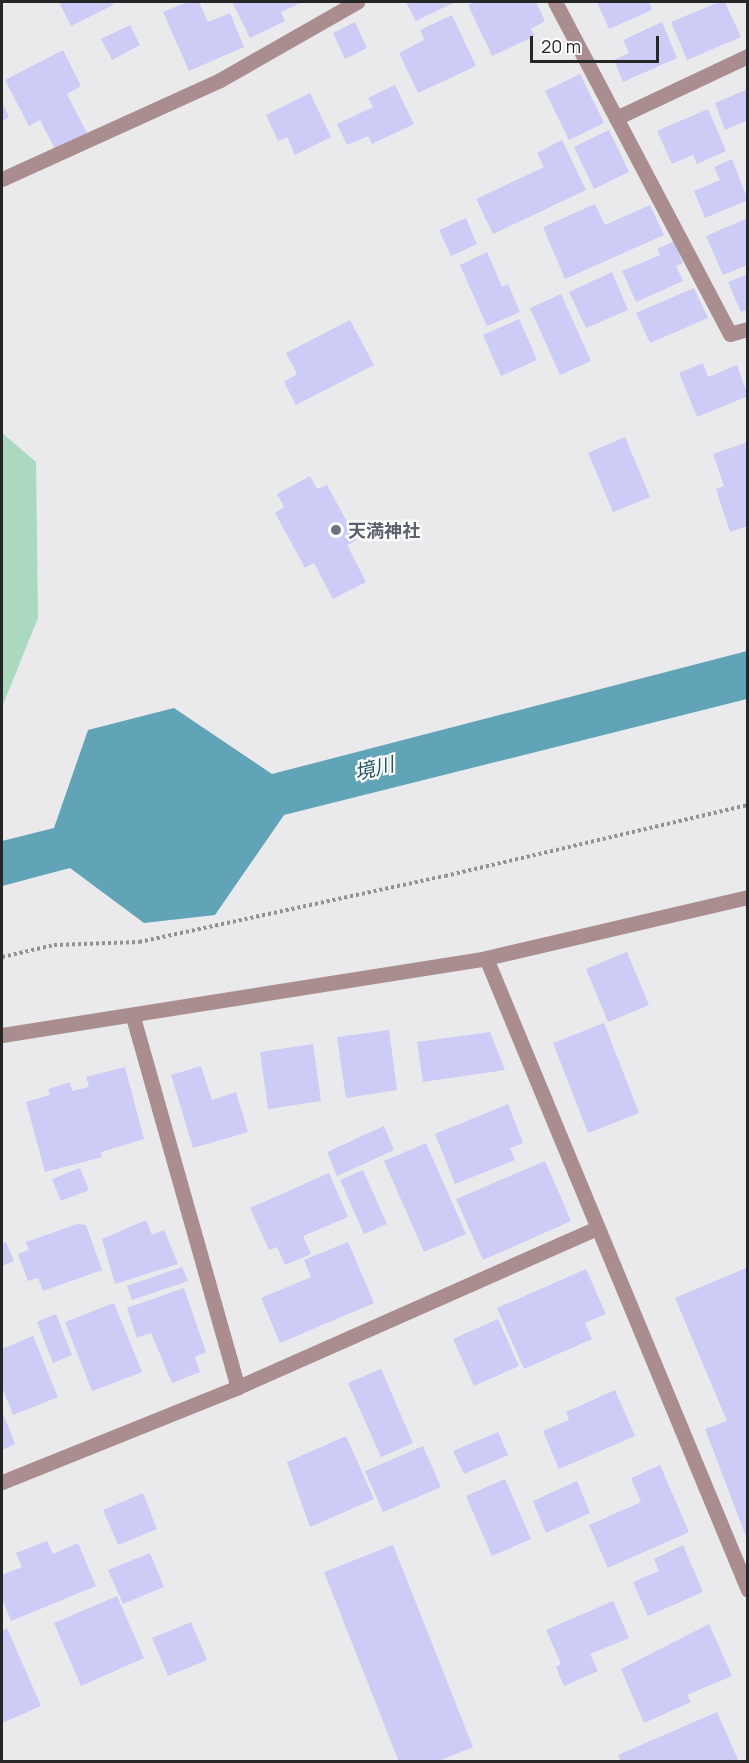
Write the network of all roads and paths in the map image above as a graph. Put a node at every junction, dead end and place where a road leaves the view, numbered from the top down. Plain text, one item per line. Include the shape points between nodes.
1 (357, 2) edge
2 (555, 2) edge
3 (747, 56) edge
4 (616, 118) junction
5 (2, 179) edge
6 (747, 329) edge
7 (747, 805) edge
8 (747, 897) edge
9 (2, 957) edge
10 (486, 958) junction
11 (133, 1017) junction
12 (2, 1035) edge
13 (597, 1228) junction
14 (238, 1386) junction
15 (2, 1482) edge
16 (747, 1590) edge

1 - 5 street via 220,80
2 - 4 street
3 - 4 street
4 - 6 street via 730,334
7 - 9 path via 139,942 54,945
8 - 10 street
10 - 11 street
10 - 13 street
11 - 12 street
11 - 14 street
13 - 14 street
13 - 16 street
14 - 15 street

